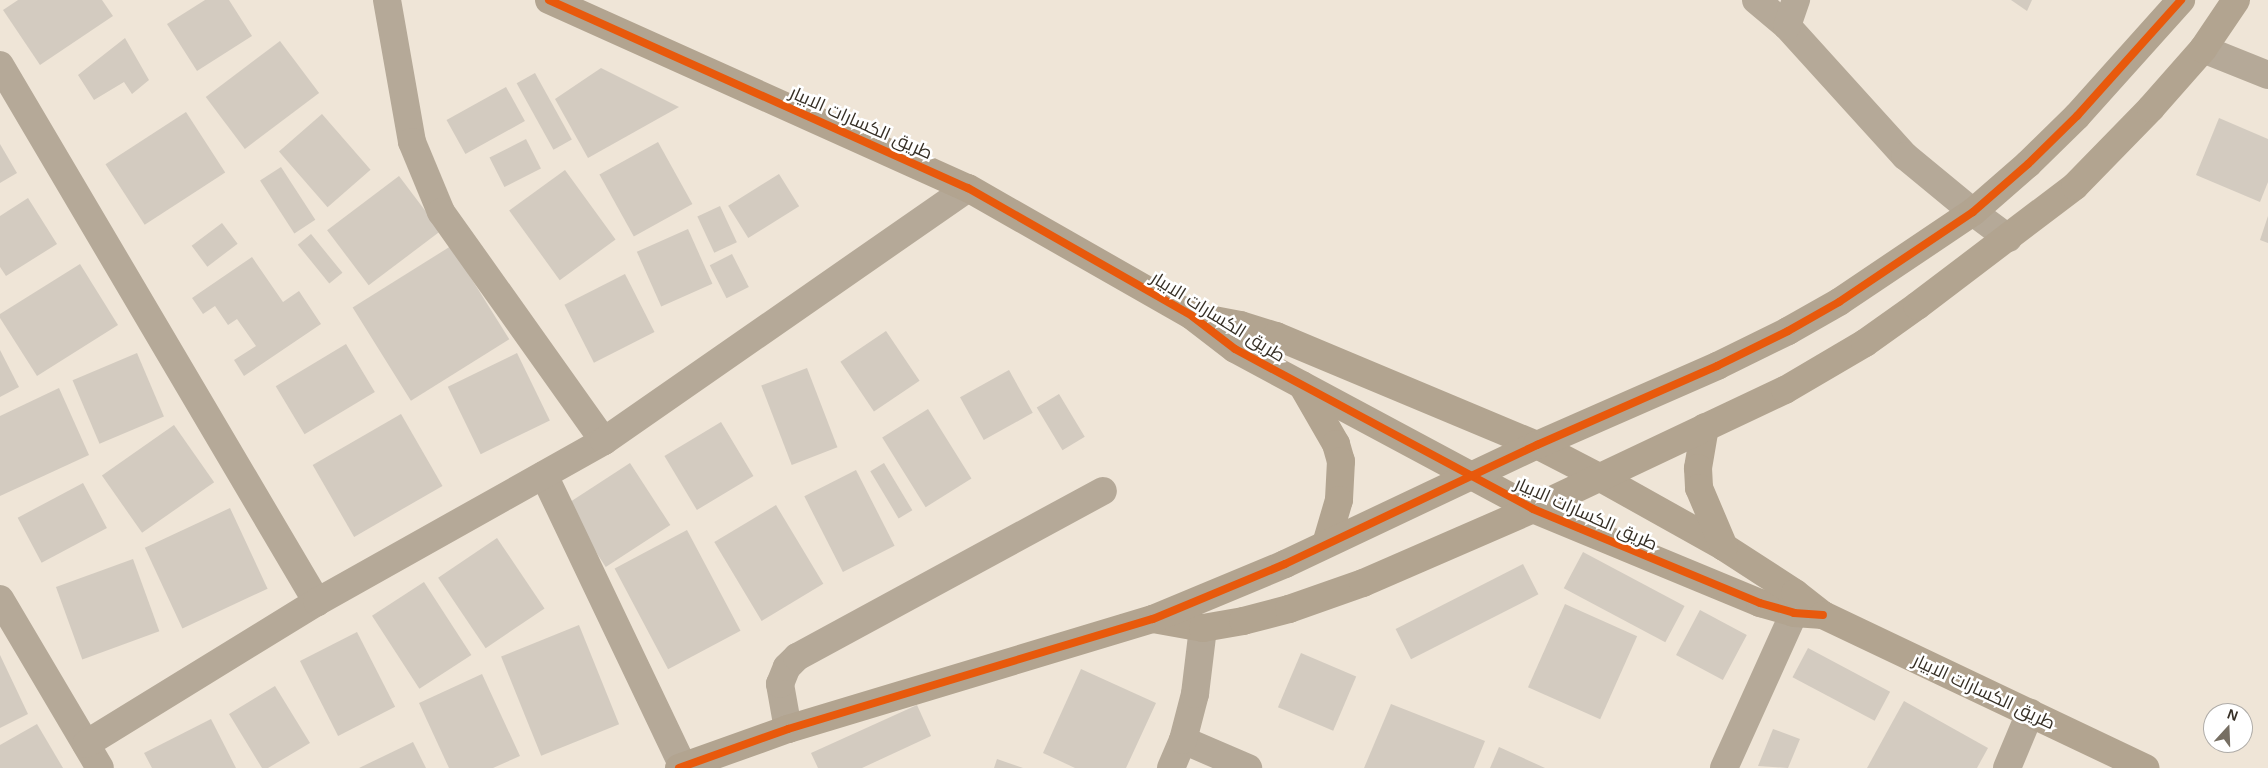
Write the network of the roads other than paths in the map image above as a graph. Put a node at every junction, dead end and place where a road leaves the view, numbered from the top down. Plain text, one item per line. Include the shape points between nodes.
1 (387, 0) edge
2 (549, 0) edge
3 (1756, 0) edge
4 (1796, 0) edge
5 (2181, 0) edge
6 (2236, 0) edge
7 (1787, 26) junction
8 (2203, 49) junction
9 (0, 65) edge
10 (2268, 75) edge
11 (968, 188) junction
12 (1973, 212) junction
13 (2008, 238) junction
14 (1192, 316) junction
15 (1302, 384) junction
16 (1705, 427) junction
17 (604, 441) junction
18 (1537, 445) junction
19 (544, 475) junction
20 (1470, 476) junction
21 (1599, 476) junction
22 (1102, 491) dead end
23 (1533, 509) junction
24 (1326, 544) junction
25 (1724, 547) junction
26 (0, 599) edge
27 (317, 602) junction
28 (1794, 613) junction
29 (1824, 615) junction
30 (1153, 619) junction
31 (1202, 628) junction
32 (10, 641) edge
33 (2030, 713) junction
34 (788, 729) junction
35 (1183, 740) junction
36 (86, 744) junction
37 (681, 767) edge
38 (100, 768) edge
39 (1171, 768) edge
40 (1248, 768) edge
41 (1724, 768) edge
42 (2007, 768) edge
43 (2145, 768) edge

1 - 17 street via 412,142 441,212
2 - 11 street, طريق الكسارات الابيار
3 - 7 street
4 - 7 street
5 - 12 street via 2077,116
6 - 8 street
7 - 12 street via 1905,156
8 - 10 street
8 - 13 street via 2076,186
9 - 27 street
11 - 14 street, طريق الكسارات الابيار
11 - 17 street
12 - 13 street
12 - 18 street via 1839,302 1788,331 1717,366
13 - 16 street via 1865,343 1785,390
14 - 15 street, طريق الكسارات الابيار via 1235,349
14 - 18 street, طريق الكسارات الابيار via 1276,336
15 - 20 street, طريق الكسارات الابيار
15 - 24 street via 1336,444 1341,461 1339,500
16 - 21 street
16 - 25 street via 1698,468 1699,488
17 - 19 street
18 - 20 street
18 - 21 street, طريق الكسارات الابيار
19 - 27 street
19 - 37 street
20 - 23 street, طريق الكسارات الابيار
20 - 24 street
21 - 23 street
21 - 25 street, طريق الكسارات الابيار
22 - 34 street via 798,657 787,667 780,684
23 - 28 street, طريق الكسارات الابيار via 1715,585
23 - 31 street via 1363,583 1289,609
24 - 30 street
25 - 29 street, طريق الكسارات الابيار
26 - 32 street
27 - 36 street
28 - 29 street, طريق الكسارات الابيار
28 - 41 street
29 - 33 street, طريق الكسارات الابيار
30 - 31 street
30 - 34 street
31 - 35 street via 1195,694
32 - 36 street
33 - 42 street
33 - 43 street, طريق الكسارات الابيار
34 - 37 street
35 - 39 street
35 - 40 street
36 - 38 street

